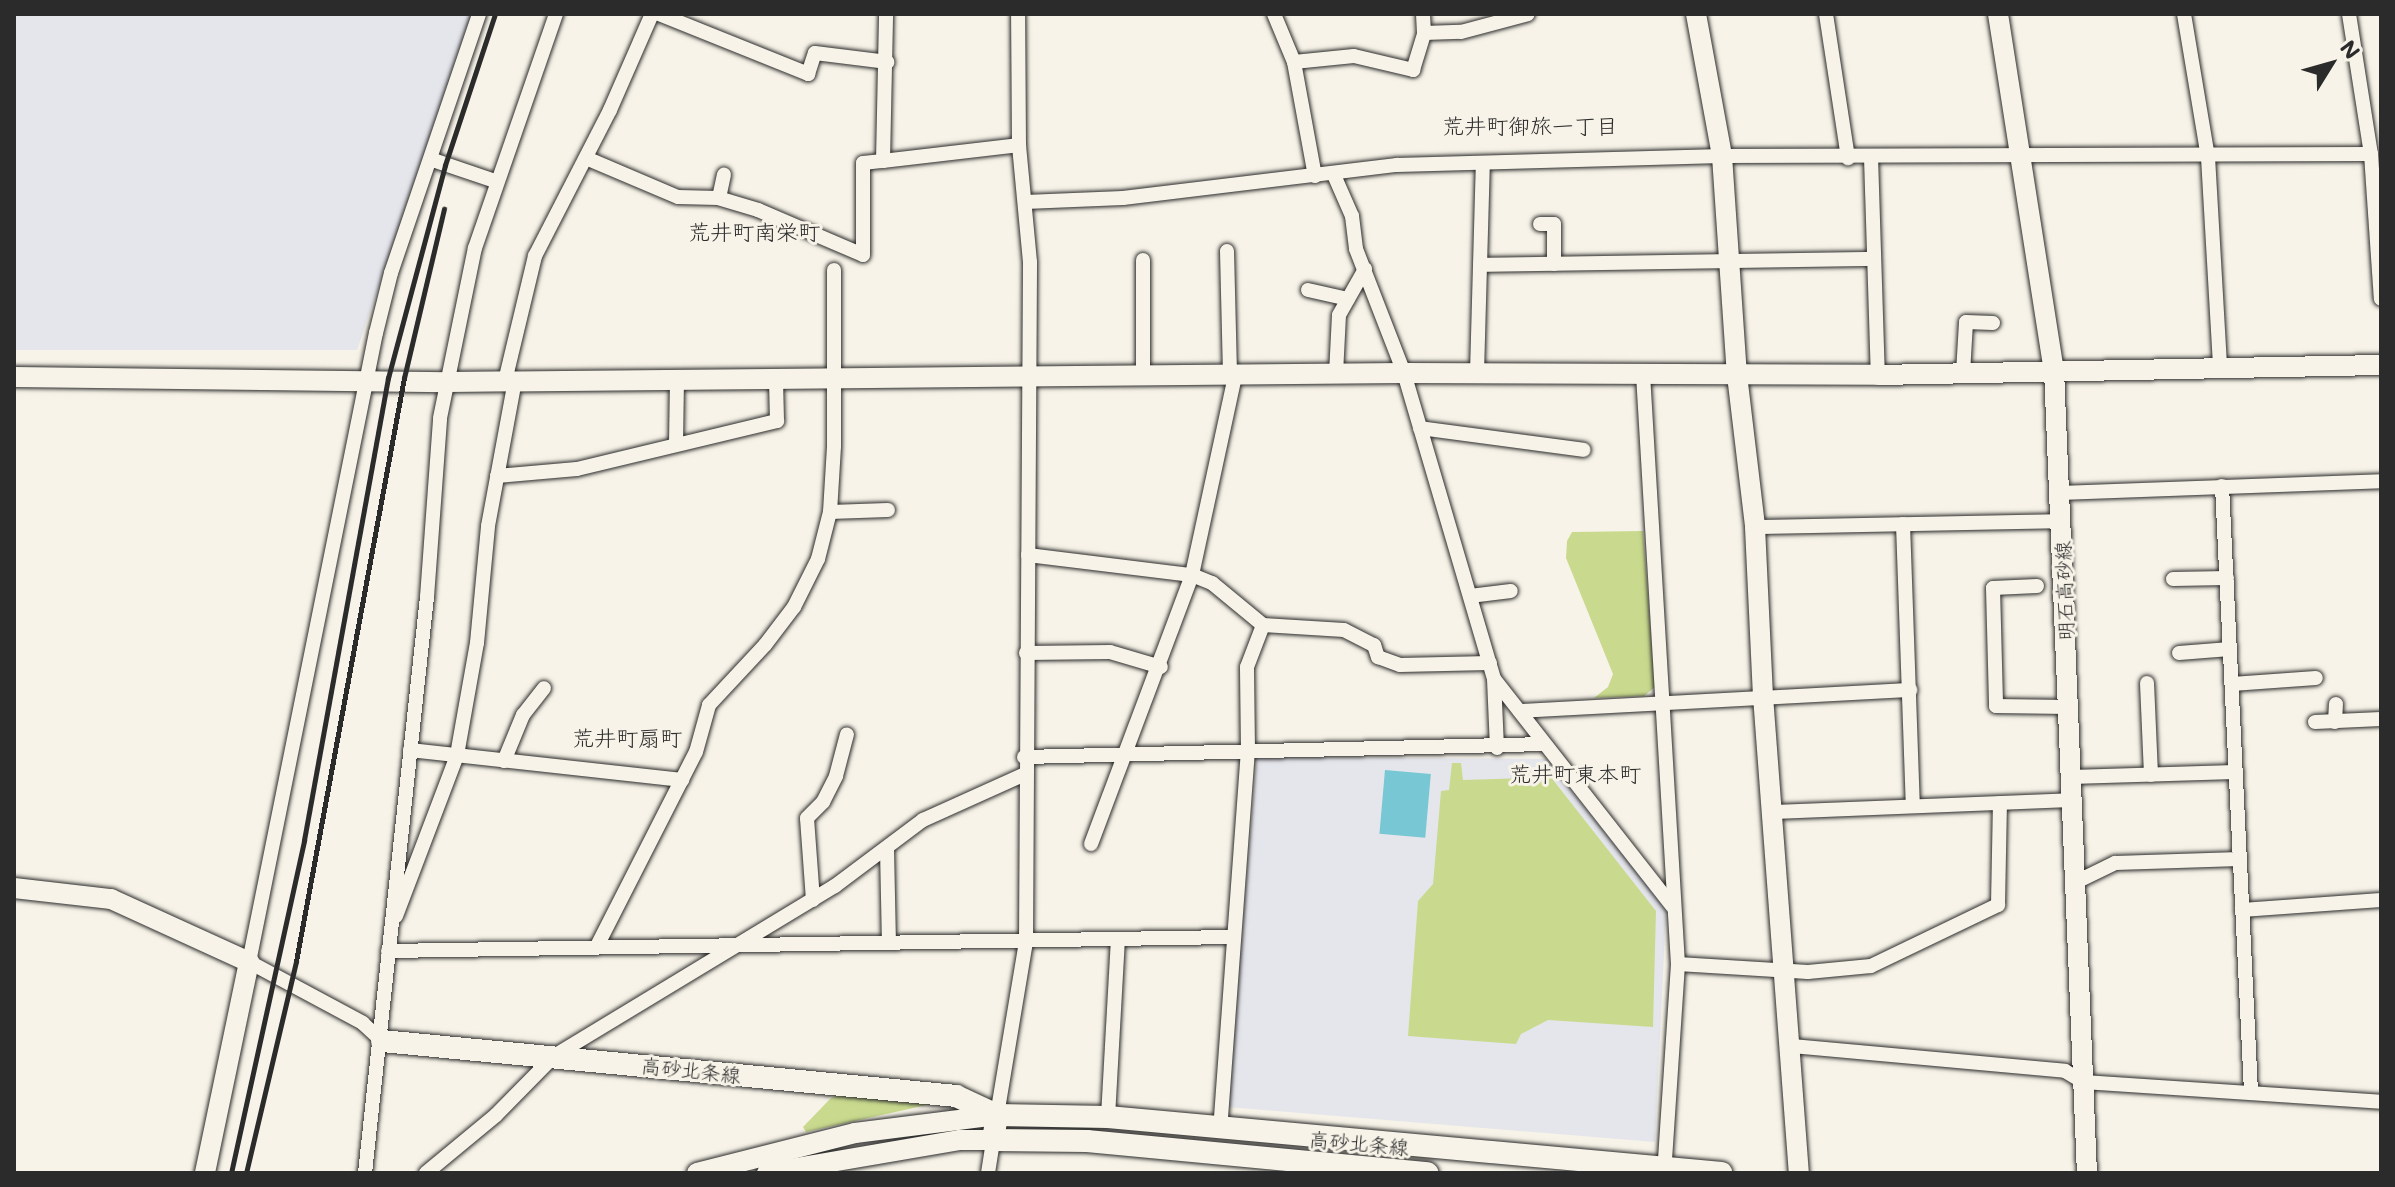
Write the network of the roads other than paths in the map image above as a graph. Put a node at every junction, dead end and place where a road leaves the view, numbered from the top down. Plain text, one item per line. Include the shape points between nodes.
1 (479, 14) edge
2 (556, 14) edge
3 (652, 14) edge
4 (659, 14) edge
5 (886, 14) edge
6 (1018, 14) edge
7 (1274, 14) edge
8 (1423, 14) edge
9 (1528, 14) edge
10 (1696, 14) edge
11 (1826, 14) edge
12 (1998, 14) edge
13 (2184, 14) edge
14 (2349, 14) edge
15 (1424, 33) junction
16 (887, 62) junction
17 (1294, 62) junction
18 (1019, 145) junction
19 (2371, 154) junction
20 (1722, 156) junction
21 (1871, 157) junction
22 (2208, 157) junction
23 (586, 158) junction
24 (1848, 158) junction
25 (2022, 159) junction
26 (433, 160) junction
27 (883, 161) junction
28 (1483, 163) junction
29 (724, 175) dead end
30 (1334, 175) junction
31 (1315, 176) junction
32 (495, 181) junction
33 (719, 198) junction
34 (1025, 202) junction
35 (1540, 224) dead end
36 (1227, 251) dead end
37 (1874, 259) junction
38 (1143, 260) dead end
39 (1729, 261) junction
40 (1554, 264) junction
41 (1480, 265) junction
42 (1365, 269) junction
43 (834, 270) dead end
44 (1308, 290) dead end
45 (1348, 299) junction
46 (2381, 299) edge
47 (1993, 323) dead end
48 (2381, 365) edge
49 (2220, 367) junction
50 (2054, 370) junction
51 (1404, 373) junction
52 (1477, 373) junction
53 (1963, 373) junction
54 (1336, 374) junction
55 (1643, 374) junction
56 (1737, 375) junction
57 (1878, 375) junction
58 (1232, 376) junction
59 (14, 377) edge
60 (1143, 377) junction
61 (834, 379) junction
62 (1030, 379) junction
63 (367, 380) junction
64 (677, 380) junction
65 (776, 380) junction
66 (510, 381) junction
67 (448, 382) junction
68 (1420, 428) junction
69 (676, 444) junction
70 (1584, 450) dead end
71 (497, 476) junction
72 (2381, 481) edge
73 (2222, 486) junction
74 (2060, 493) junction
75 (888, 510) dead end
76 (830, 512) junction
77 (2062, 521) junction
78 (1903, 524) junction
79 (1755, 527) junction
80 (1028, 555) junction
81 (1192, 575) junction
82 (2227, 578) junction
83 (2173, 579) dead end
84 (2037, 586) dead end
85 (1511, 591) dead end
86 (1470, 596) junction
87 (1263, 625) junction
88 (2230, 649) junction
89 (1026, 653) junction
90 (2179, 653) dead end
91 (1490, 663) junction
92 (1161, 667) junction
93 (2316, 678) dead end
94 (1494, 679) junction
95 (2147, 683) dead end
96 (2232, 684) junction
97 (544, 688) dead end
98 (1910, 690) junction
99 (1763, 696) junction
100 (1664, 702) junction
101 (2336, 704) dead end
102 (2068, 707) junction
103 (1520, 711) junction
104 (2381, 719) edge
105 (2315, 722) dead end
106 (2335, 722) junction
107 (847, 734) dead end
108 (1543, 744) junction
109 (1497, 748) junction
110 (410, 750) junction
111 (1248, 751) junction
112 (1130, 752) junction
113 (457, 755) junction
114 (1024, 757) junction
115 (504, 761) junction
116 (2236, 772) junction
117 (1025, 774) junction
118 (2151, 775) junction
119 (2070, 777) junction
120 (682, 780) junction
121 (2070, 800) junction
122 (2000, 803) junction
123 (1913, 806) junction
124 (1775, 812) junction
125 (1091, 844) dead end
126 (887, 849) junction
127 (2240, 859) junction
128 (2074, 883) junction
129 (14, 888) edge
130 (813, 900) junction
131 (2381, 900) edge
132 (1672, 906) junction
133 (2242, 910) junction
134 (391, 927) junction
135 (1233, 937) junction
136 (1118, 940) junction
137 (1026, 941) junction
138 (889, 942) junction
139 (740, 944) junction
140 (596, 948) junction
141 (388, 951) junction
142 (249, 962) junction
143 (1678, 964) junction
144 (1786, 969) junction
145 (382, 1041) junction
146 (1792, 1046) junction
147 (554, 1056) junction
148 (2083, 1082) junction
149 (2251, 1092) junction
150 (2381, 1102) edge
151 (997, 1115) junction
152 (1108, 1117) junction
153 (1220, 1131) junction
154 (993, 1140) junction
155 (857, 1155) junction
156 (1254, 1166) edge
157 (1664, 1171) edge
158 (205, 1173) edge
159 (365, 1173) edge
160 (426, 1173) edge
161 (697, 1173) edge
162 (767, 1173) edge
163 (823, 1173) edge
164 (988, 1173) edge
165 (1427, 1173) edge
166 (1721, 1173) edge
167 (1799, 1173) edge
168 (2087, 1173) edge

1 - 26 street
2 - 32 street
3 - 23 street
4 - 16 street via 808,74 815,53
5 - 16 street
6 - 18 street
7 - 17 street
8 - 15 street
9 - 15 street via 1461,32
10 - 20 street
11 - 24 street
12 - 25 street, 明石高砂線
13 - 22 street
14 - 19 street
15 - 17 street via 1413,70 1354,56
16 - 27 street
17 - 31 street
18 - 27 street
18 - 34 street
19 - 22 street
19 - 46 street
20 - 24 street
20 - 28 street
20 - 39 street
21 - 24 street
21 - 25 street
21 - 37 street
22 - 25 street
22 - 49 street
23 - 33 street via 678,197
23 - 66 street via 535,256
25 - 50 street, 明石高砂線
26 - 32 street
26 - 63 street via 391,273
27 - 33 street via 863,163 863,255
28 - 30 street via 1397,165
28 - 41 street
29 - 33 street
30 - 31 street
30 - 42 street via 1352,216
31 - 34 street via 1123,198
32 - 67 street via 475,248
34 - 62 street
35 - 40 street via 1554,224
36 - 58 street
37 - 39 street
37 - 57 street
38 - 60 street
39 - 40 street
39 - 56 street
40 - 41 street
41 - 52 street
42 - 45 street
42 - 51 street
43 - 61 street
44 - 45 street
45 - 54 street via 1336,330
47 - 53 street via 1966,322
48 - 49 street
49 - 50 street
50 - 53 street
50 - 74 street, 明石高砂線
51 - 52 street
51 - 54 street
51 - 68 street
52 - 55 street
53 - 57 street
54 - 58 street
55 - 56 street
55 - 100 street
56 - 57 street
56 - 79 street
58 - 60 street
58 - 81 street
59 - 63 street
60 - 62 street
61 - 62 street
61 - 65 street
61 - 76 street
62 - 80 street
63 - 67 street
63 - 142 street
64 - 65 street
64 - 66 street
64 - 69 street
65 - 69 street via 777,421
66 - 67 street
66 - 71 street
67 - 110 street via 440,418
68 - 70 street
68 - 86 street
69 - 71 street via 542,476
71 - 113 street via 470,696
72 - 73 street
73 - 74 street
73 - 82 street
74 - 77 street, 明石高砂線
75 - 76 street
76 - 120 street via 818,559 794,607 709,705
77 - 78 street
77 - 102 street, 明石高砂線
78 - 79 street
78 - 98 street
79 - 99 street
80 - 81 street
80 - 89 street
81 - 87 street via 1212,583
81 - 92 street
82 - 83 street
82 - 88 street
84 - 102 street via 1993,588 1996,706
85 - 86 street
86 - 91 street
87 - 91 street via 1344,630 1374,645 1378,657 1400,665
87 - 111 street via 1247,667
88 - 90 street
88 - 96 street
89 - 92 street via 1110,652
89 - 114 street
91 - 94 street
92 - 112 street
93 - 96 street
94 - 103 street
94 - 109 street
95 - 118 street
96 - 116 street
97 - 115 street via 523,715
98 - 99 street
98 - 123 street
99 - 100 street
99 - 124 street
100 - 103 street
100 - 132 street
101 - 106 street
102 - 119 street, 明石高砂線
103 - 108 street
104 - 106 street
105 - 106 street
107 - 130 street via 836,776 823,802 807,818
108 - 109 street
108 - 132 street
109 - 111 street
110 - 113 street
110 - 134 street
111 - 112 street
111 - 135 street
112 - 114 street
112 - 125 street
113 - 115 street
113 - 134 street
114 - 117 street
115 - 120 street
116 - 118 street
116 - 127 street
117 - 126 street via 923,820
117 - 137 street
118 - 119 street
119 - 121 street, 明石高砂線
120 - 140 street
121 - 122 street
121 - 128 street, 明石高砂線
122 - 123 street
122 - 144 street via 1998,905 1871,966
123 - 124 street
124 - 144 street
126 - 130 street
126 - 138 street
127 - 128 street via 2115,863
127 - 133 street
128 - 148 street, 明石高砂線
129 - 142 street via 111,899
130 - 139 street
131 - 133 street
132 - 143 street
133 - 149 street
134 - 141 street
135 - 136 street
135 - 153 street
136 - 137 street
136 - 152 street
137 - 138 street
137 - 151 street
138 - 139 street
139 - 140 street
139 - 147 street
140 - 141 street
141 - 145 street
142 - 145 street via 363,1023
142 - 158 street
143 - 144 street
143 - 157 street
144 - 146 street
145 - 147 main road, 高砂北条線
145 - 159 street
146 - 148 street via 2065,1071
146 - 167 street
147 - 151 main road, 高砂北条線 via 956,1096
147 - 160 street via 496,1115
148 - 149 street
148 - 168 street, 明石高砂線
149 - 150 street
151 - 152 main road, 高砂北条線
151 - 154 main road
151 - 161 street via 855,1133
152 - 153 main road, 高砂北条線
153 - 157 main road, 高砂北条線
154 - 155 street
154 - 156 main road, 高砂北条線 via 1087,1141
154 - 164 street
155 - 162 street
155 - 163 street
156 - 165 main road, 高砂北条線
157 - 166 main road, 高砂北条線

